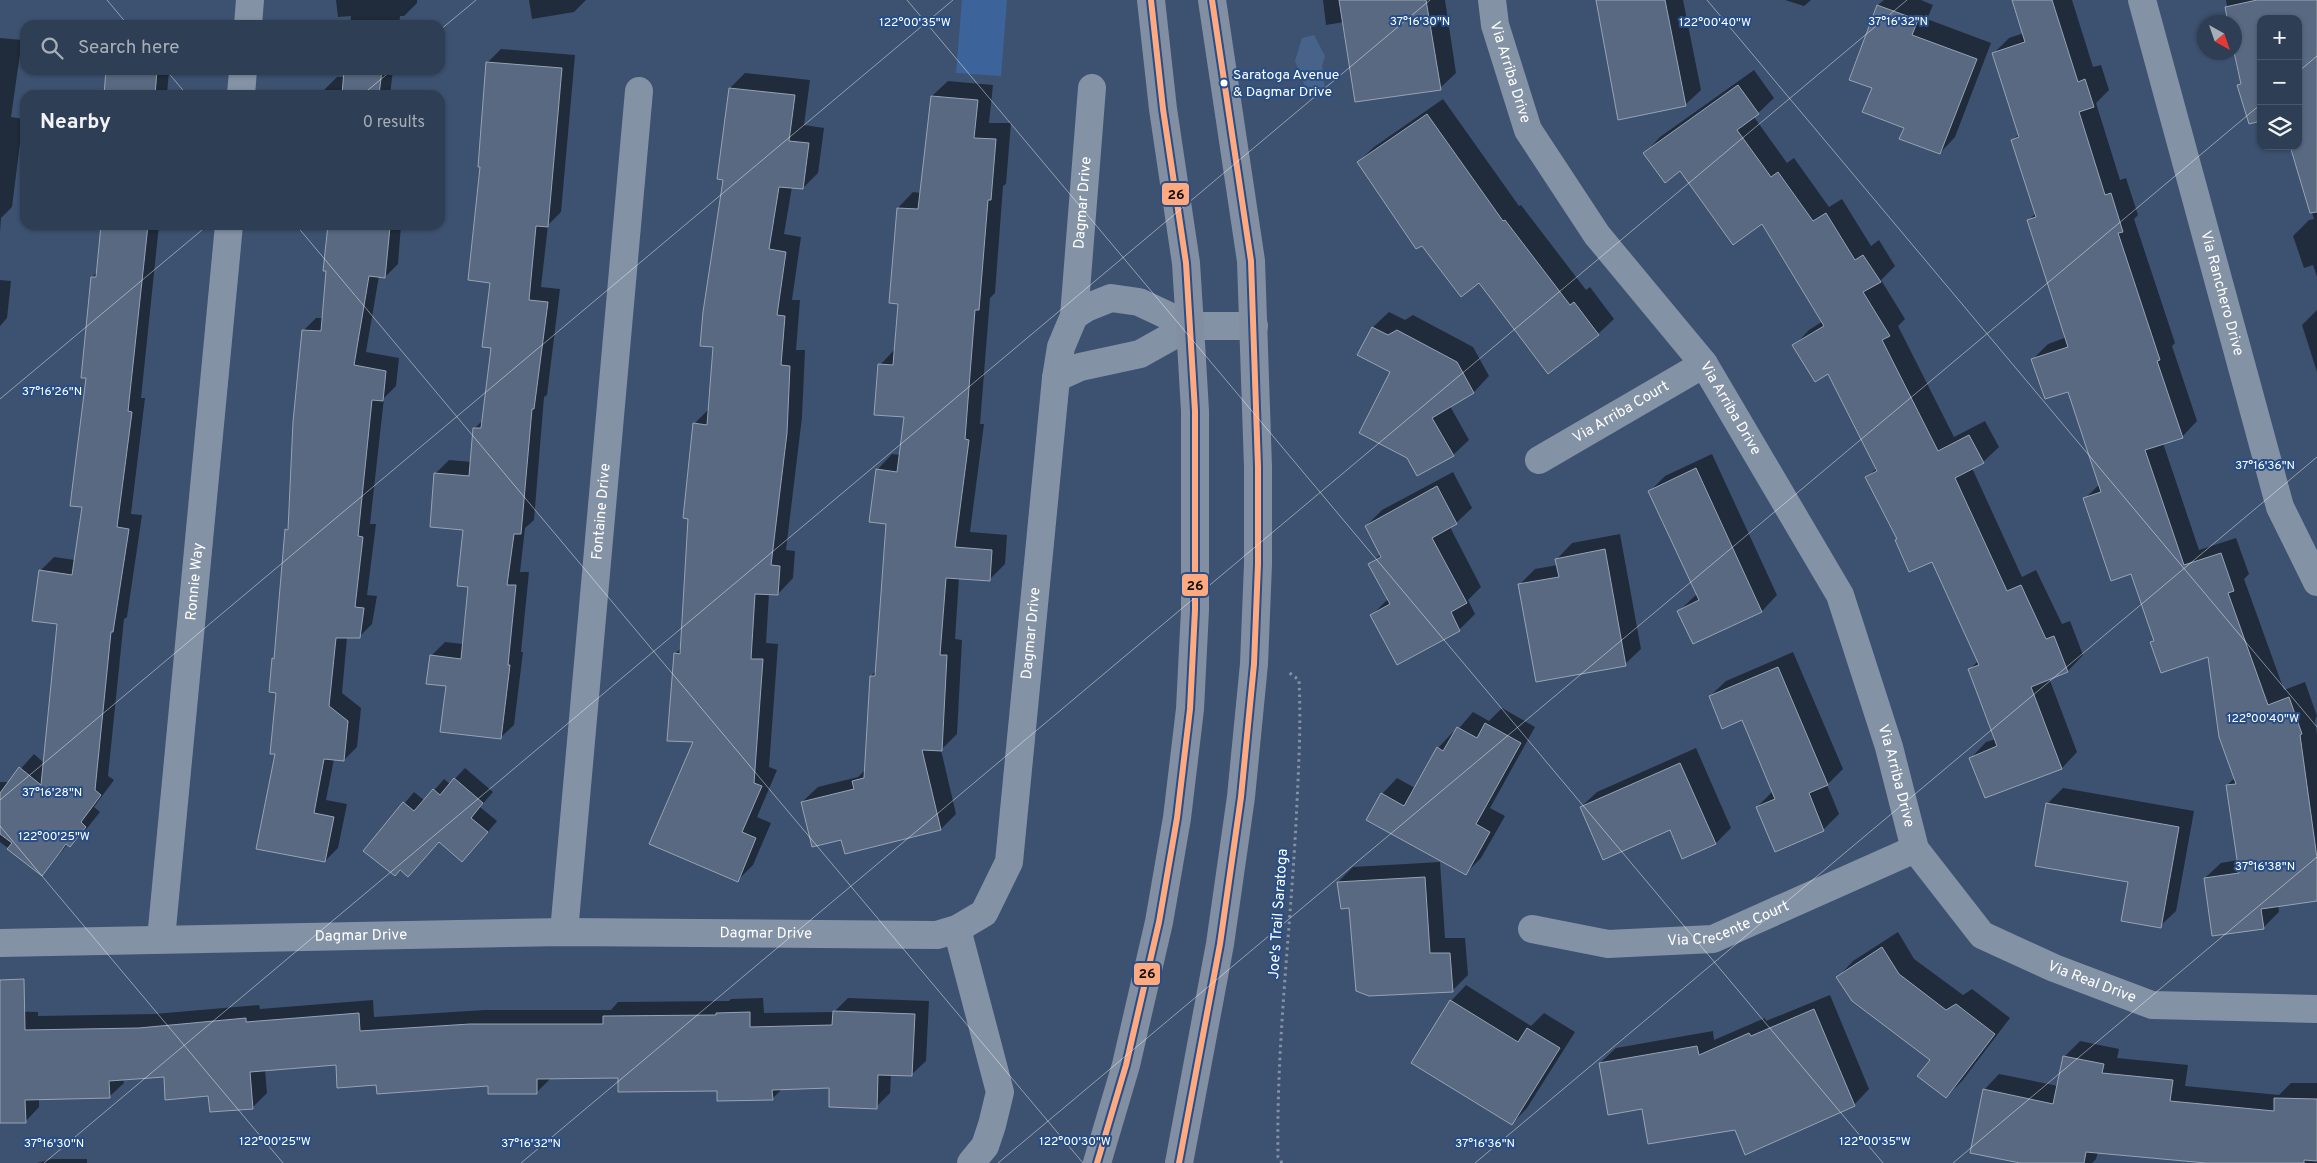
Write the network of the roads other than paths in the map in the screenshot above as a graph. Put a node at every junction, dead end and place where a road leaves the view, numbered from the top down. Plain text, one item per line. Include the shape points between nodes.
1 (250, 0) edge
2 (1152, 0) edge
3 (1212, 0) edge
4 (1492, 0) edge
5 (2142, 0) edge
6 (248, 20) edge
7 (243, 75) edge
8 (1092, 88) dead end
9 (241, 90) edge
10 (639, 91) dead end
11 (229, 230) edge
12 (1074, 316) junction
13 (1190, 326) junction
14 (1254, 326) junction
15 (1704, 364) junction
16 (1056, 378) junction
17 (1539, 460) dead end
18 (2317, 582) edge
19 (1914, 849) junction
20 (957, 929) junction
21 (1532, 929) dead end
22 (564, 932) junction
23 (161, 940) junction
24 (0, 943) edge
25 (2317, 1009) edge
26 (971, 1163) edge
27 (1097, 1163) edge
28 (1179, 1163) edge

1 - 6 street
2 - 13 main road via 1163,109 1186,264
3 - 14 main road via 1251,261
4 - 15 street, Via Arriba Drive via 1495,25 1528,130 1597,235
5 - 18 street, Via Ranchero Drive via 2280,507
7 - 9 street
8 - 12 street, Dagmar Drive
10 - 22 street, Fontaine Drive
11 - 23 street, Ronnie Way
12 - 13 street via 1111,298 1138,302
12 - 16 street, Dagmar Drive via 1061,348
13 - 14 street
13 - 16 street via 1140,354 1080,367
13 - 27 main road via 1195,411 1195,581 1190,709 1177,818 1158,922 1126,1065
14 - 28 main road via 1258,554 1254,664 1241,797 1220,944
15 - 17 street, Via Arriba Court
15 - 19 street, Via Arriba Drive via 1840,595 1889,747
16 - 20 street, Dagmar Drive via 1009,862 984,913
19 - 21 street, Via Crecente Court via 1713,939 1608,944
19 - 25 street, Via Real Drive via 1982,935 2054,968 2152,1005
20 - 22 street, Dagmar Drive via 937,935
20 - 26 street via 1000,1092 985,1146
22 - 23 street, Dagmar Drive
23 - 24 street, Dagmar Drive

